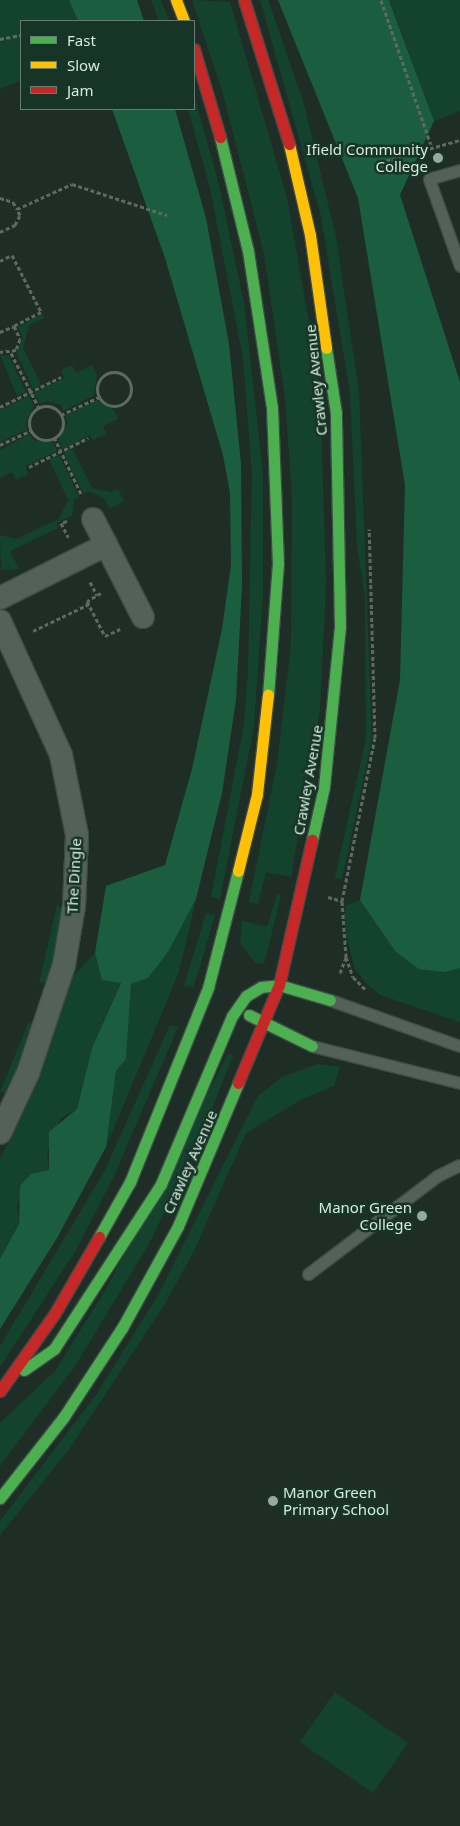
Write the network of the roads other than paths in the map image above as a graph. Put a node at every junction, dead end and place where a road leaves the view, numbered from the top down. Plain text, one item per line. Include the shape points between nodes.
1 (176, 0) edge
2 (244, 0) edge
3 (184, 20) edge
4 (195, 52) edge
5 (460, 170) edge
6 (460, 266) edge
7 (93, 519) dead end
8 (106, 545) junction
9 (0, 598) edge
10 (144, 617) dead end
11 (0, 621) edge
12 (220, 947) junction
13 (225, 977) dead end
14 (279, 985) junction
15 (231, 995) dead end
16 (330, 1000) joint
17 (238, 1006) junction
18 (264, 1025) junction
19 (312, 1046) junction
20 (460, 1046) edge
21 (282, 1049) dead end
22 (264, 1061) dead end
23 (240, 1083) junction
24 (460, 1083) edge
25 (0, 1133) edge
26 (460, 1165) edge
27 (308, 1274) dead end
28 (8, 1381) junction
29 (0, 1391) edge
30 (0, 1498) edge

1 - 3 main road
2 - 14 main road, Crawley Avenue via 292,158 310,234 336,422 341,570 336,700 324,787
4 - 12 main road via 230,169 250,260 272,408 276,484 276,639 268,718 258,794
5 - 6 lane via 429,179
7 - 8 street
8 - 9 street
8 - 10 street
11 - 25 street, The Dingle via 61,755 76,816 77,875 64,965 28,1074
12 - 13 main road
12 - 28 main road via 190,1040 130,1182 90,1256
14 - 16 main road
14 - 17 main road via 261,987
14 - 18 main road, Crawley Avenue
15 - 17 main road
16 - 20 lane
17 - 18 main road
17 - 28 main road via 184,1138 134,1228 54,1349
18 - 19 main road
18 - 23 main road, Crawley Avenue
19 - 21 main road
19 - 24 lane
22 - 23 main road
23 - 30 main road, Crawley Avenue via 178,1226 122,1328 62,1418
26 - 27 lane via 437,1176
28 - 29 main road

